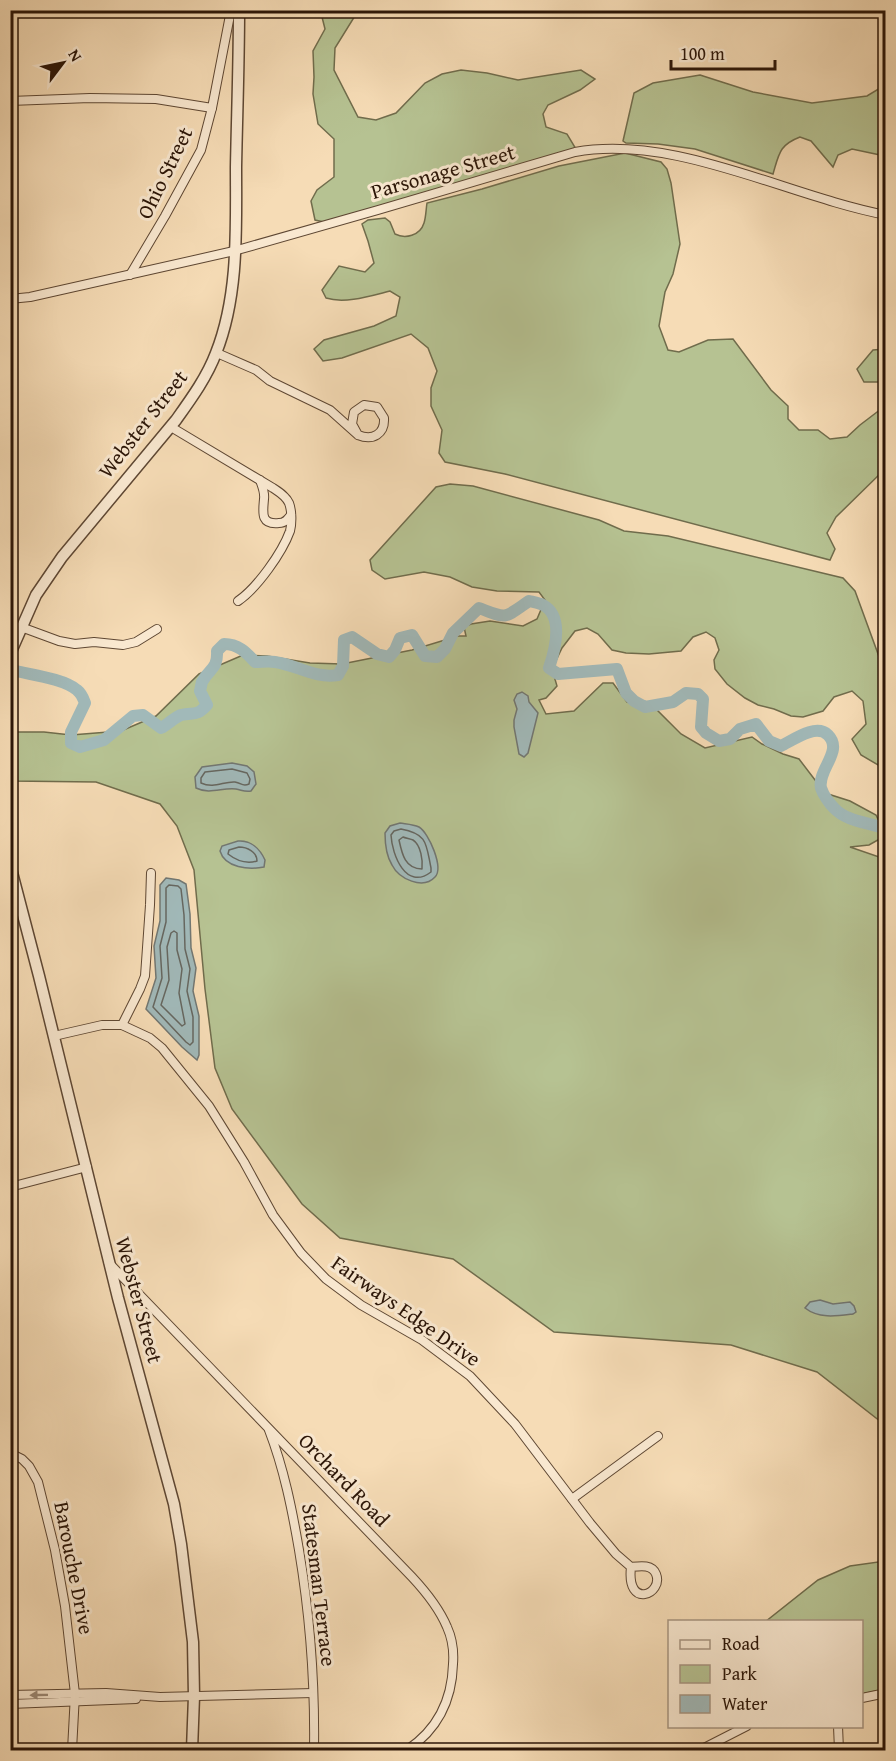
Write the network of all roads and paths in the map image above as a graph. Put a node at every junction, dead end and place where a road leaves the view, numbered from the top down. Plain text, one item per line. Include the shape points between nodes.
1 (231, 10) edge
2 (239, 10) edge
3 (10, 101) edge
4 (213, 108) junction
5 (885, 215) edge
6 (234, 251) junction
7 (130, 275) junction
8 (10, 299) edge
9 (217, 353) junction
10 (171, 427) junction
11 (358, 435) junction
12 (260, 480) junction
13 (291, 515) junction
14 (238, 601) dead end
15 (21, 627) junction
16 (157, 629) dead end
17 (10, 654) edge
18 (10, 865) edge
19 (151, 873) dead end
20 (122, 1025) junction
21 (54, 1036) junction
22 (87, 1167) junction
23 (10, 1187) edge
24 (109, 1262) junction
25 (268, 1427) junction
26 (658, 1436) dead end
27 (10, 1453) edge
28 (572, 1499) junction
29 (631, 1567) dead end
30 (314, 1693) junction
31 (885, 1693) edge
32 (10, 1695) edge
33 (194, 1696) junction
34 (75, 1698) junction
35 (863, 1698) edge
36 (10, 1704) edge
37 (743, 1728) edge
38 (838, 1728) edge
39 (72, 1750) edge
40 (192, 1750) edge
41 (314, 1750) edge
42 (407, 1750) edge
43 (700, 1750) edge
44 (839, 1750) edge

1 - 4 street, Ohio Street
2 - 6 street, Webster Street
3 - 4 street via 156,99
4 - 7 street, Ohio Street via 195,162
5 - 6 street, Parsonage Street via 703,162 631,149 597,148
6 - 7 street, Parsonage Street
6 - 9 street, Webster Street via 230,300
7 - 8 street, Parsonage Street
9 - 10 street, Webster Street
9 - 11 street via 330,410
10 - 12 street
10 - 15 street, Webster Street via 62,557 36,595
11 - 11 street via 371,438 382,430 384,418 377,407 364,405 354,412 352,424
12 - 13 street via 286,498
12 - 13 street via 266,520 280,523
13 - 14 street via 290,531 277,554 251,592
15 - 16 street via 75,644 123,645
15 - 17 street, Webster Street
18 - 21 street, Webster Street
19 - 20 street via 145,976
20 - 21 street, Fairways Edge Drive via 102,1025
20 - 28 street, Fairways Edge Drive via 162,1048 192,1084 273,1215 307,1260 360,1305 422,1340 470,1376 515,1424
21 - 22 street, Webster Street
22 - 23 street
22 - 24 street, Webster Street
24 - 25 street, Orchard Road
24 - 33 street, Webster Street via 176,1514 188,1590
25 - 30 street, Statesman Terrace via 296,1534 306,1594
25 - 42 street, Orchard Road via 423,1589 448,1628 453,1678 447,1701 427,1734
26 - 28 street
27 - 34 street, Barouche Drive via 29,1466 43,1498 65,1606
28 - 29 street, Fairways Edge Drive
30 - 33 street
30 - 41 street, Statesman Terrace
31 - 35 street
34 -> 32 street
33 - 34 street via 106,1693
33 - 40 street, Webster Street
34 - 36 street
34 - 39 street, Barouche Drive
37 - 43 street
38 - 44 street

